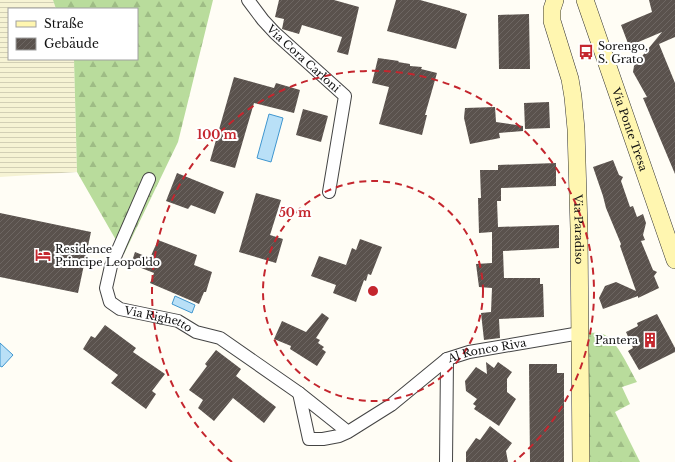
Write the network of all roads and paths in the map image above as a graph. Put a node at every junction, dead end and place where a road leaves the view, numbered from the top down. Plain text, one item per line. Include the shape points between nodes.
1 (248, 0) edge
2 (555, 0) edge
3 (585, 0) edge
4 (149, 179) dead end
5 (329, 192) dead end
6 (675, 260) edge
7 (580, 333) junction
8 (447, 359) junction
9 (299, 393) junction
10 (348, 432) junction
11 (446, 462) edge
12 (581, 462) edge

1 - 5 street, Via Cora Carloni via 275,33 345,96
2 - 7 main road, Via Paradiso via 552,21 570,79 576,129
3 - 6 main road, Via Ponte Tresa
4 - 9 street, Via Righetto via 111,266 106,288 110,302 120,310 178,321 196,332 220,338
7 - 8 street, Al Ronco Riva via 469,352
7 - 12 main road, Via Paradiso
8 - 10 street via 391,405
8 - 11 street, Al Ronco Riva
9 - 10 street, Via Righetto
9 - 10 street via 309,439 323,439

